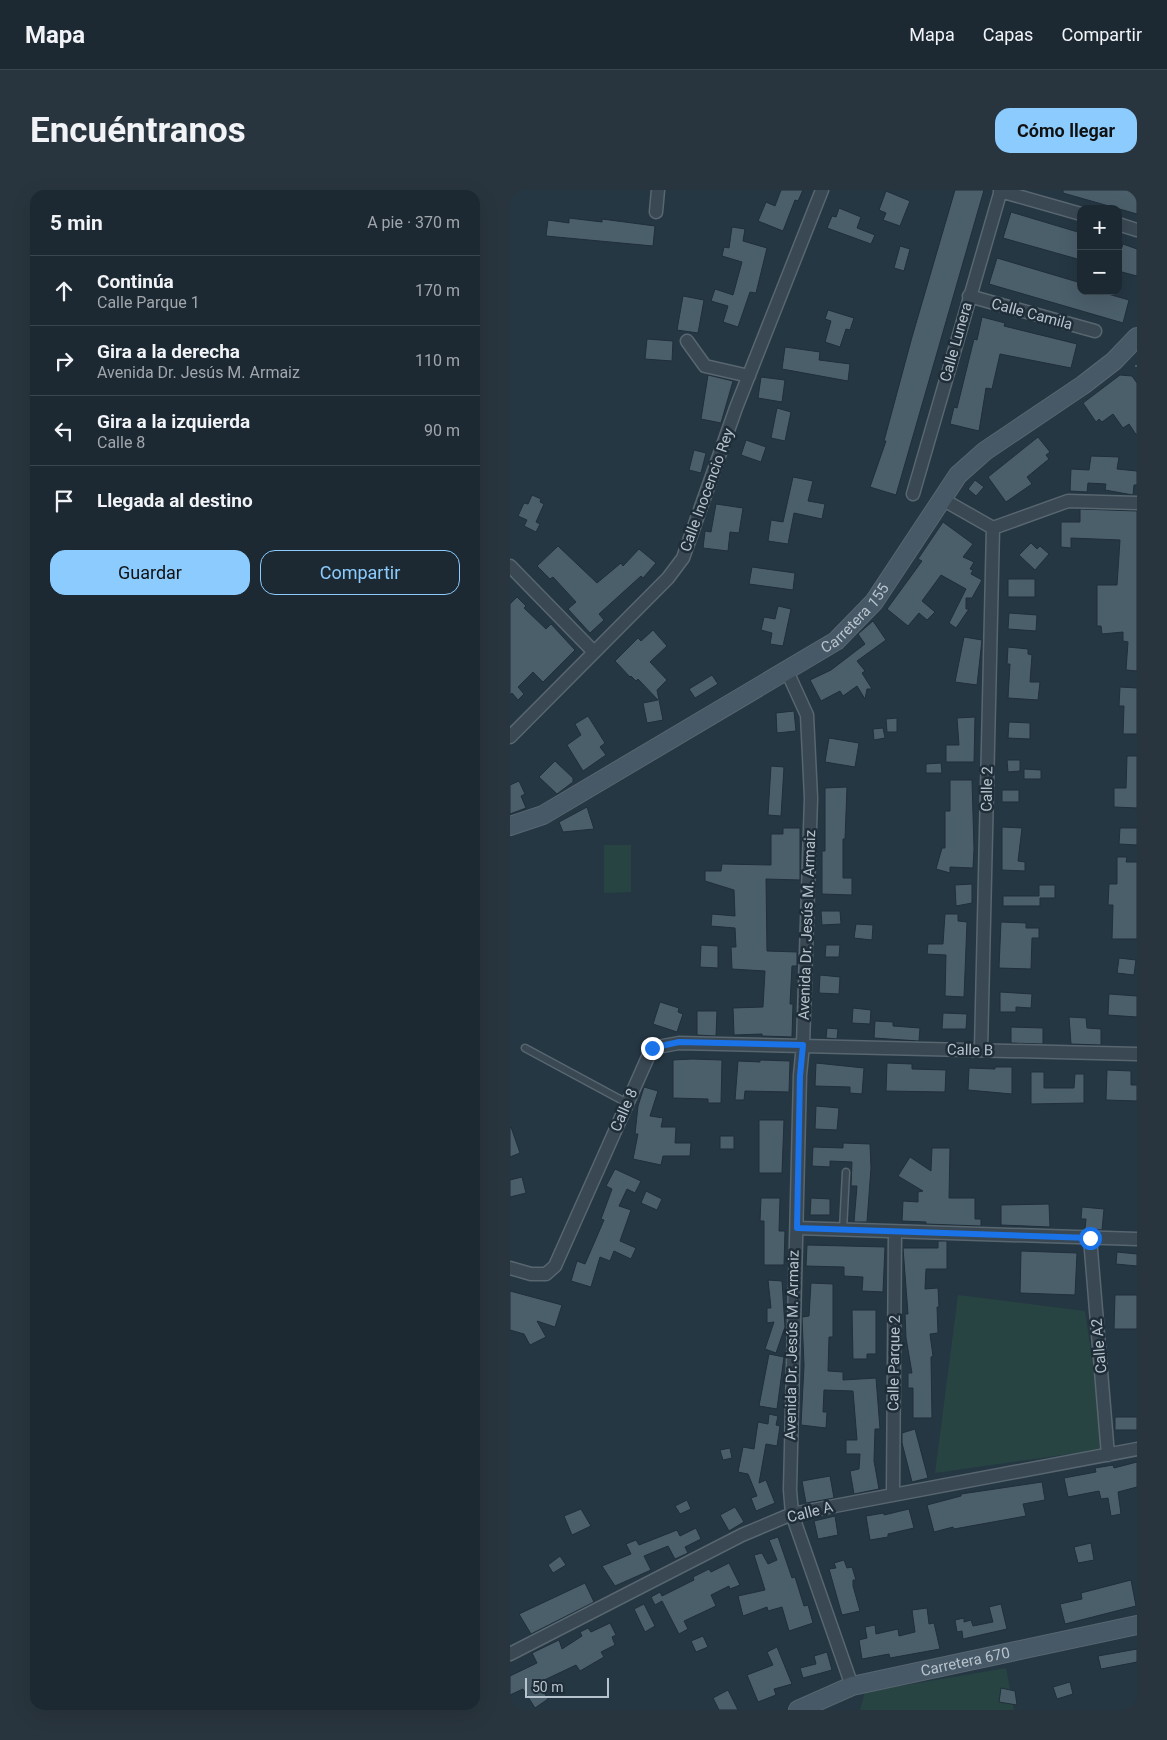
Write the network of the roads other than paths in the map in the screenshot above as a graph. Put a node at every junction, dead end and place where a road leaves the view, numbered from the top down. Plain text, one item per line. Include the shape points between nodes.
1 (658, 190) edge
2 (822, 190) edge
3 (1000, 190) edge
4 (656, 212) dead end
5 (1077, 213) edge
6 (1122, 225) edge
7 (1137, 230) edge
8 (969, 296) junction
9 (1096, 331) dead end
10 (1137, 338) edge
11 (686, 341) dead end
12 (749, 376) junction
13 (913, 494) dead end
14 (942, 499) junction
15 (1137, 503) edge
16 (993, 528) junction
17 (510, 566) edge
18 (593, 651) junction
19 (786, 669) junction
20 (510, 737) edge
21 (510, 826) edge
22 (803, 1045) junction
23 (525, 1048) dead end
24 (981, 1050) junction
25 (1137, 1054) edge
26 (628, 1103) junction
27 (846, 1172) dead end
28 (797, 1228) junction
29 (843, 1230) junction
30 (896, 1232) junction
31 (1090, 1238) junction
32 (1137, 1239) edge
33 (510, 1268) edge
34 (1137, 1449) edge
35 (1108, 1455) junction
36 (893, 1494) junction
37 (792, 1514) junction
38 (1137, 1625) edge
39 (510, 1654) edge
40 (852, 1686) junction
41 (798, 1710) edge

1 - 4 street
2 - 12 street, Calle Inocencio Rey
3 - 5 street
3 - 8 street, Calle Lunera
6 - 7 street
8 - 9 street, Calle Camila
8 - 13 street, Calle Lunera
10 - 14 street, Carretera 155 via 1083,386 985,451 958,475
11 - 12 street via 705,366
12 - 18 street, Calle Inocencio Rey via 683,558 668,578
14 - 16 street
14 - 19 street, Carretera 155 via 874,602 857,621 836,641
15 - 16 street via 1068,501
16 - 24 street, Calle 2
17 - 18 street
18 - 20 street, Calle Inocencio Rey
19 - 21 street, Carretera 155 via 543,815
19 - 22 street, Avenida Dr. Jesús M. Armaiz via 807,715 811,798
22 - 24 street, Calle B
22 - 26 street, Calle 8 via 679,1042 652,1048
22 - 28 street, Avenida Dr. Jesús M. Armaiz
23 - 26 lane
24 - 25 street, Calle B
26 - 33 street, Calle 8 via 555,1266 546,1274
27 - 29 lane
28 - 29 street
28 - 37 street, Avenida Dr. Jesús M. Armaiz
29 - 30 street
30 - 31 street
30 - 36 street, Calle Parque 2
31 - 32 street
31 - 35 street, Calle A2
34 - 35 street, Calle A
35 - 36 street, Calle A
36 - 37 street, Calle A
37 - 39 street, Calle A via 742,1535
37 - 40 street, Avenida Dr. Jesús M. Armaiz
38 - 40 street, Carretera 670
40 - 41 street, Carretera 670

